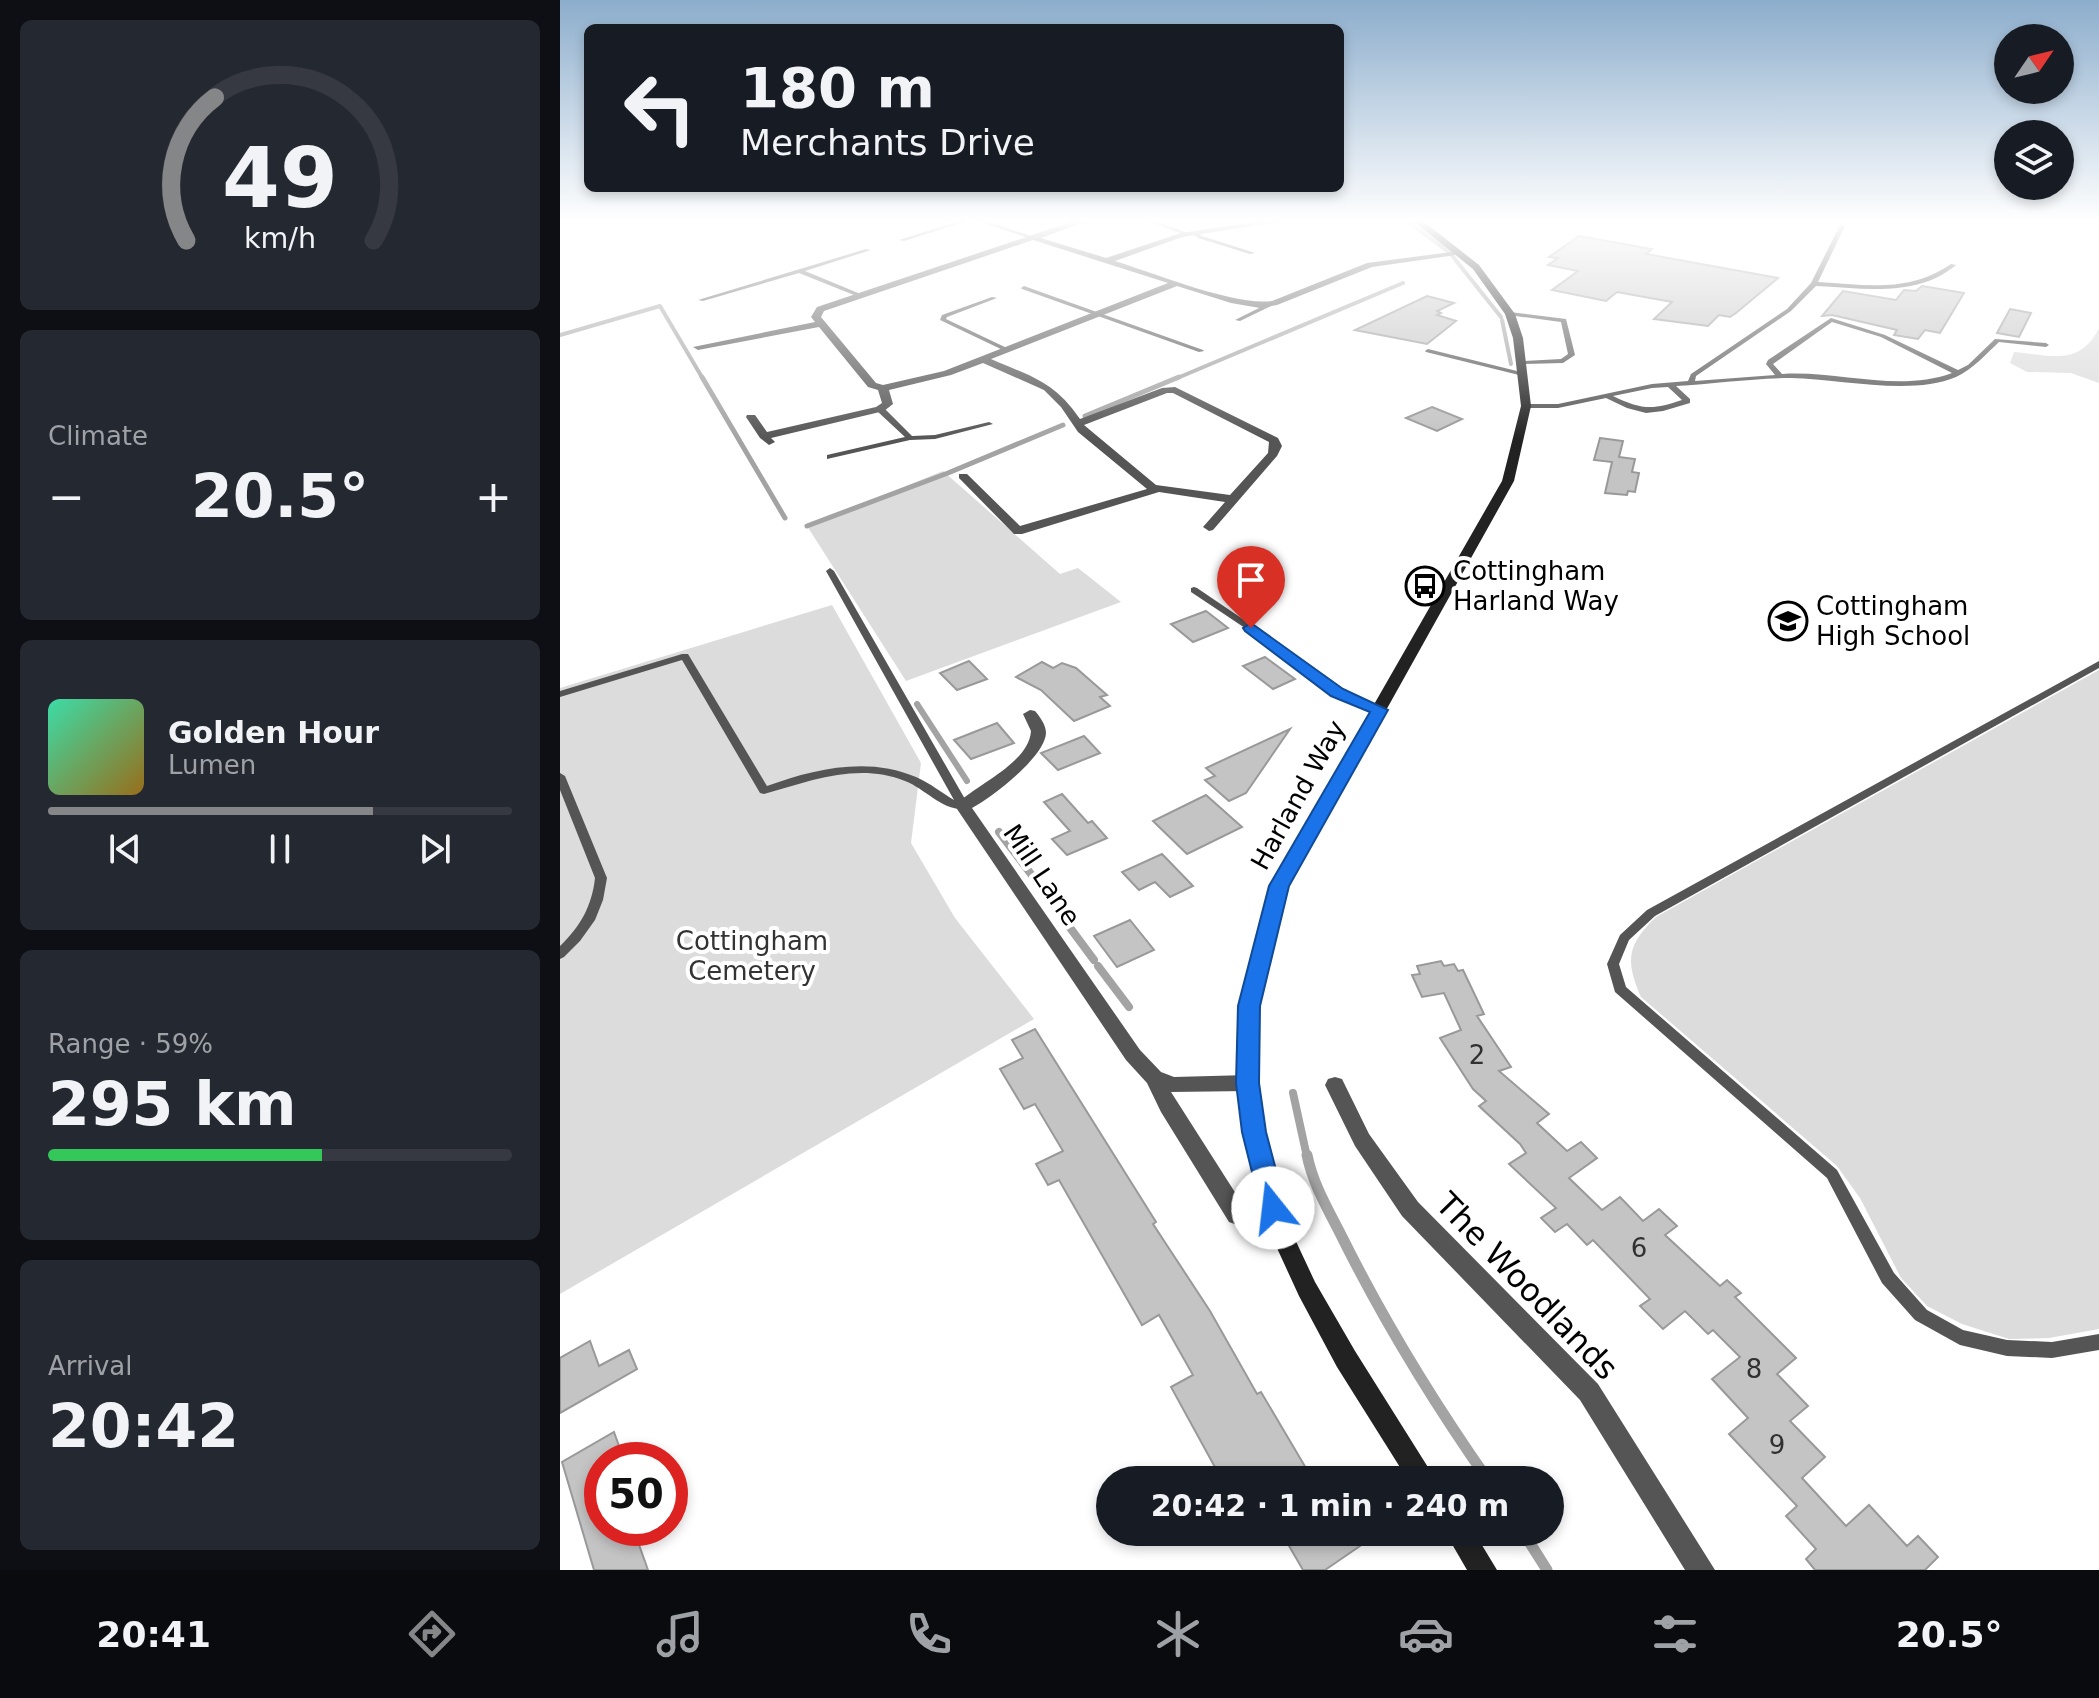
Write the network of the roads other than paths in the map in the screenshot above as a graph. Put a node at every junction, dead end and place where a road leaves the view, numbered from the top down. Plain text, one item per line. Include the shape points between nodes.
1 (720, 294) edge
2 (857, 294) edge
3 (866, 294) edge
4 (1042, 294) edge
5 (1148, 294) edge
6 (1214, 294) edge
7 (1296, 294) edge
8 (1496, 294) edge
9 (1804, 294) edge
10 (861, 296) junction
11 (994, 298) dead end
12 (701, 300) dead end
13 (1269, 305) junction
14 (1098, 314) junction
15 (1510, 314) junction
16 (1238, 320) dead end
17 (822, 324) junction
18 (2046, 345) dead end
19 (1007, 350) junction
20 (1201, 351) dead end
21 (1428, 351) dead end
22 (704, 357) dead end
23 (983, 359) junction
24 (1522, 368) junction
25 (1958, 373) junction
26 (1781, 377) junction
27 (1691, 384) junction
28 (1670, 385) junction
29 (883, 388) junction
30 (1607, 396) junction
31 (1526, 406) junction
32 (880, 409) junction
33 (751, 417) dead end
34 (989, 424) dead end
35 (1077, 424) junction
36 (910, 438) junction
37 (830, 457) dead end
38 (963, 476) dead end
39 (1154, 488) junction
40 (1232, 499) junction
41 (1209, 527) dead end
42 (830, 571) dead end
43 (1194, 590) dead end
44 (1251, 628) joint
45 (2099, 664) edge
46 (560, 694) edge
47 (1380, 710) junction
48 (1030, 714) dead end
49 (560, 776) edge
50 (963, 806) junction
51 (560, 954) edge
52 (1154, 1078) junction
53 (1248, 1083) junction
54 (1335, 1085) dead end
55 (1237, 1215) dead end
56 (2099, 1342) edge
57 (1414, 1466) edge
58 (1467, 1546) edge
59 (1483, 1570) edge
60 (1701, 1570) edge

1 - 12 lane
2 - 10 lane
3 - 10 street
4 - 14 lane
5 - 14 street
6 - 13 street
7 - 13 street
8 - 15 main road, Harland Way
9 - 27 lane via 1693,375
10 - 17 street via 820,309 816,317
11 - 19 lane via 943,320
13 - 16 lane
14 - 19 street
14 - 20 lane
15 - 24 main road, Harland Way
15 - 24 lane via 1564,320 1571,338 1572,355 1563,361
17 - 22 street via 694,342
17 - 29 street via 872,385
18 - 25 lane via 1997,340
19 - 23 street
21 - 24 lane
23 - 29 street
23 - 35 street via 1048,388
24 - 31 main road, Harland Way
25 - 26 lane via 1901,383
25 - 26 lane via 1883,336 1831,320 1770,361
26 - 27 lane
27 - 28 lane
28 - 30 lane
28 - 30 lane via 1687,401 1654,412
29 - 32 street via 888,404
30 - 31 lane
31 - 47 main road, Harland Way via 1508,481
32 - 33 street via 768,441
32 - 36 lane
34 - 36 lane
35 - 39 street
35 - 40 street via 1166,390 1180,391 1274,440 1273,454
36 - 37 lane
38 - 39 street via 1018,531 1152,493
39 - 40 street
40 - 41 street
42 - 50 lane
43 - 44 lane
44 - 47 street via 1337,692
45 - 56 lane via 1651,913 1624,938 1613,964 1620,989 1832,1174 1888,1278 1921,1315 1960,1337 2007,1348 2052,1350
46 - 50 lane via 685,656 764,791 804,776 867,770 906,777
47 - 53 main road, Harland Way via 1279,886 1249,1006
48 - 50 street via 1037,724 1036,743 990,791
49 - 51 lane via 601,878 594,912
50 - 52 street, Mill Lane
52 - 53 street via 1174,1085
52 - 55 street, Mill Lane
53 - 57 main road, Harland Way via 1265,1182 1282,1235 1346,1359
54 - 60 street, The Woodlands via 1362,1140 1410,1209 1589,1392
58 - 59 main road

